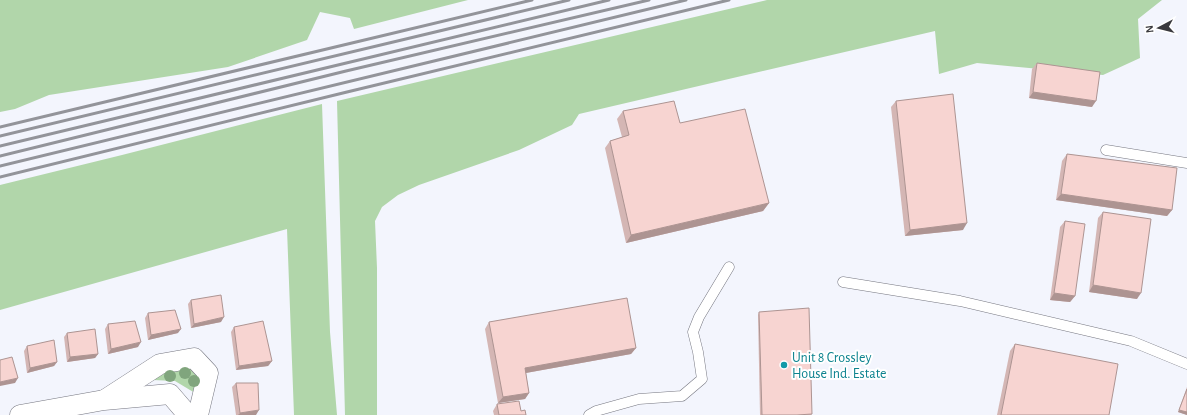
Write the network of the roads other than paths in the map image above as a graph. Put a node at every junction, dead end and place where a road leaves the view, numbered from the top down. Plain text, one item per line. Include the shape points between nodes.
1 (1106, 150) dead end
2 (1187, 163) edge
3 (729, 267) dead end
4 (843, 282) dead end
5 (1187, 364) edge
6 (104, 400) junction
7 (21, 415) edge
8 (188, 415) edge
9 (198, 415) edge
10 (589, 415) edge

1 - 2 lane
3 - 10 lane via 692,332 702,379 682,396 639,399
4 - 5 lane via 960,301 1123,339
6 - 7 street
6 - 8 street via 170,394
6 - 9 street via 160,364 194,358 208,373

